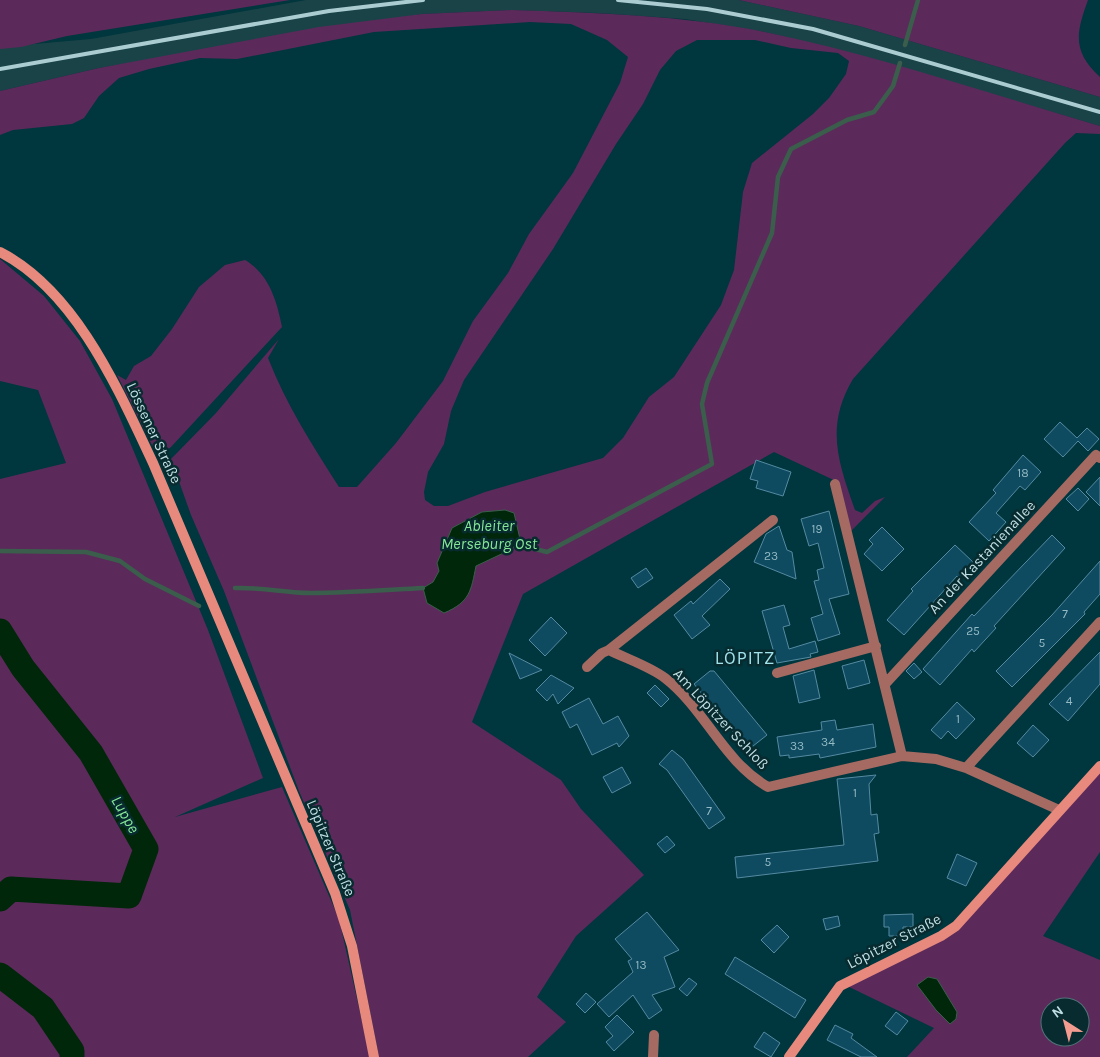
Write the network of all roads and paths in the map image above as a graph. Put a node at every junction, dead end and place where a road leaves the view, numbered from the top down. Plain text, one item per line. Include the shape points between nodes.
1 (0, 252) edge
2 (1099, 455) edge
3 (835, 484) dead end
4 (773, 520) dead end
5 (1100, 622) edge
6 (876, 646) junction
7 (609, 650) junction
8 (236, 658) joint
9 (587, 667) dead end
10 (777, 673) dead end
11 (886, 683) junction
12 (902, 756) junction
13 (1100, 766) edge
14 (966, 768) junction
15 (1059, 810) junction
16 (654, 1035) dead end
17 (374, 1057) edge
18 (653, 1057) edge
19 (789, 1057) edge

1 - 8 street, Lössener Straße via 15,260 43,284 92,345 153,463
2 - 11 street, An der Kastanienallee
3 - 6 street
4 - 7 street
5 - 14 street
6 - 10 street
6 - 11 street
7 - 9 street
7 - 12 street, Am Löpitzer Schloß via 664,678 687,700 732,757 754,779 768,787
8 - 17 street, Löpitzer Straße via 345,920
11 - 12 street
12 - 14 street, Am Löpitzer Schloß via 936,759
13 - 15 street, Löpitzer Straße
14 - 15 street, Am Löpitzer Schloß
15 - 19 street, Löpitzer Straße via 956,926 840,986
16 - 18 street

